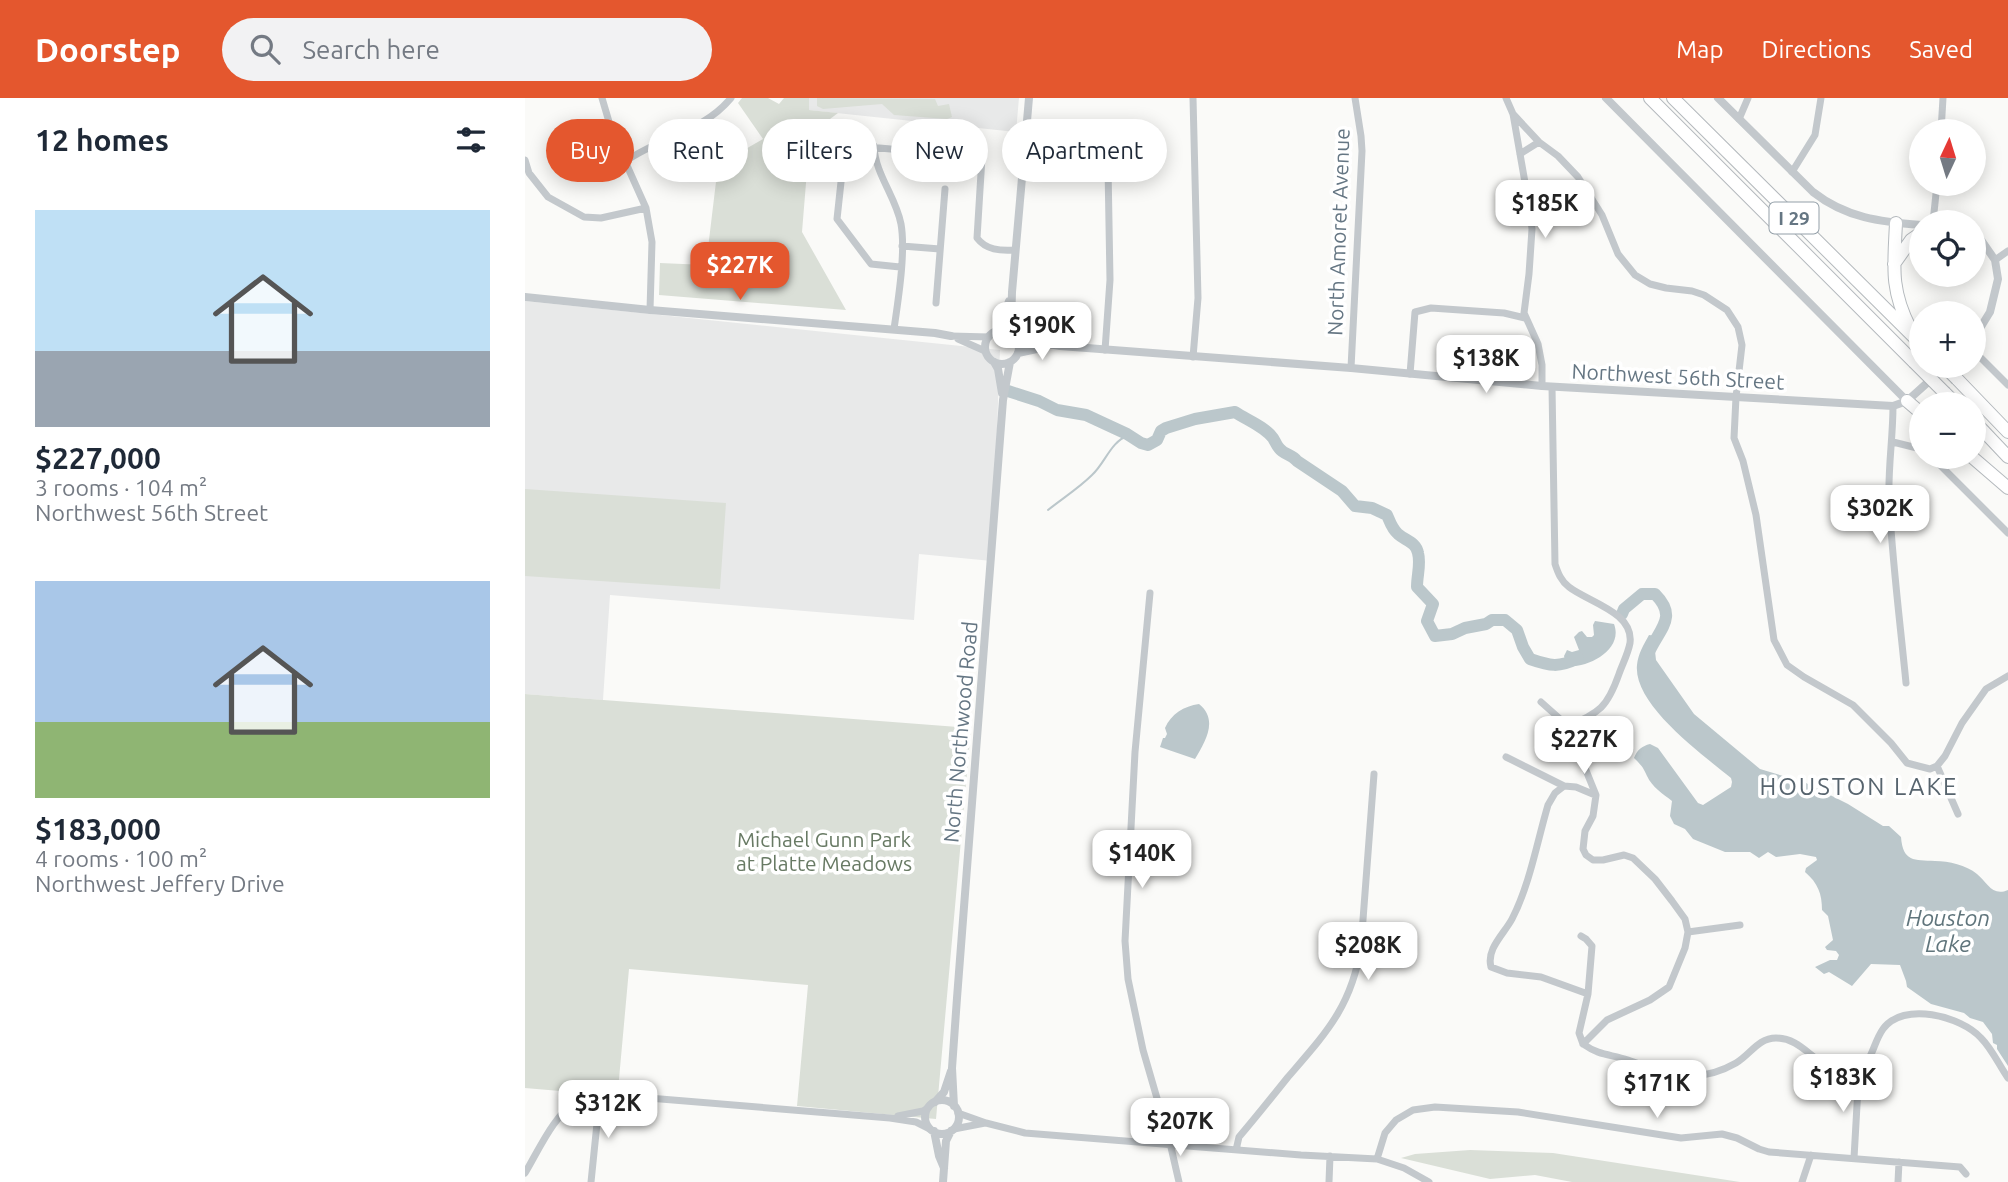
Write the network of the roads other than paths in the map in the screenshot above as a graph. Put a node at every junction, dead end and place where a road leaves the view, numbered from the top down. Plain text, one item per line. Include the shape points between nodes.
1 (602, 98) edge
2 (731, 98) edge
3 (1028, 98) edge
4 (1193, 98) edge
5 (1355, 98) edge
6 (1506, 98) edge
7 (1606, 98) edge
8 (1650, 98) edge
9 (1673, 98) edge
10 (1719, 98) edge
11 (1748, 98) edge
12 (1821, 98) edge
13 (1943, 98) edge
14 (1513, 114) junction
15 (1739, 118) junction
16 (608, 119) edge
17 (1026, 119) edge
18 (1942, 119) edge
19 (1539, 142) junction
20 (877, 146) edge
21 (1520, 154) junction
22 (634, 157) edge
23 (525, 160) edge
24 (877, 165) edge
25 (1793, 172) junction
26 (634, 180) edge
27 (841, 182) edge
28 (1021, 182) edge
29 (1108, 182) edge
30 (945, 189) dead end
31 (646, 208) junction
32 (1896, 223) junction
33 (1909, 224) edge
34 (1909, 243) edge
35 (902, 246) junction
36 (1986, 247) edge
37 (940, 249) junction
38 (1015, 250) junction
39 (2008, 251) edge
40 (1995, 260) junction
41 (1894, 264) junction
42 (900, 268) junction
43 (1012, 292) junction
44 (525, 297) edge
45 (936, 303) dead end
46 (650, 310) junction
47 (1525, 318) junction
48 (1986, 318) edge
49 (1909, 323) edge
50 (894, 330) junction
51 (999, 331) junction
52 (1909, 332) edge
53 (951, 336) junction
54 (989, 337) junction
55 (1015, 337) junction
56 (1060, 346) junction
57 (1105, 350) junction
58 (985, 351) junction
59 (1019, 353) junction
60 (1193, 357) junction
61 (994, 362) junction
62 (1010, 362) junction
63 (1986, 363) edge
64 (1351, 368) junction
65 (1410, 374) junction
66 (1932, 378) edge
67 (1956, 378) edge
68 (2008, 385) edge
69 (1547, 387) junction
70 (1944, 392) edge
71 (1736, 397) junction
72 (1003, 400) junction
73 (1907, 401) junction
74 (1893, 406) junction
75 (2008, 432) edge
76 (1986, 434) edge
77 (1893, 442) junction
78 (1909, 446) edge
79 (2008, 457) edge
80 (1944, 469) edge
81 (1986, 469) edge
82 (2008, 488) edge
83 (2008, 533) edge
84 (1150, 593) dead end
85 (2008, 676) edge
86 (1906, 683) dead end
87 (1541, 702) dead end
88 (1568, 726) junction
89 (1506, 757) dead end
90 (1937, 766) junction
91 (1374, 774) dead end
92 (1564, 786) junction
93 (1596, 795) junction
94 (1958, 814) dead end
95 (1739, 925) dead end
96 (1688, 932) junction
97 (1581, 936) dead end
98 (1588, 994) junction
99 (1583, 1044) junction
100 (952, 1068) junction
101 (1859, 1070) junction
102 (2008, 1078) edge
103 (600, 1094) junction
104 (931, 1105) junction
105 (956, 1109) junction
106 (890, 1118) junction
107 (986, 1123) junction
108 (932, 1130) junction
109 (952, 1130) junction
110 (1170, 1143) junction
111 (1236, 1150) junction
112 (1811, 1155) junction
113 (1330, 1156) junction
114 (1854, 1158) junction
115 (1377, 1159) junction
116 (1899, 1161) junction
117 (944, 1168) junction
118 (525, 1173) edge
119 (1966, 1174) dead end
120 (591, 1182) edge
121 (943, 1182) edge
122 (1179, 1182) edge
123 (1329, 1182) edge
124 (1429, 1182) edge
125 (1802, 1182) edge
126 (1898, 1182) edge

1 - 16 street
2 - 22 street via 692,129
3 - 17 street
4 - 60 street via 1198,298
5 - 64 street, North Amoret Avenue via 1362,151
6 - 14 street
7 - 73 street
8 - 70 highway, I 29, bridge
9 - 52 highway, I 29
10 - 15 street
11 - 15 street
12 - 25 street via 1815,135
13 - 18 street
14 - 19 street
14 - 21 street
15 - 25 street
19 - 21 street
19 - 71 street via 1583,183 1609,227 1618,254 1635,275 1650,284 1699,293 1734,320 1742,345
20 - 38 street via 982,157 977,238 990,249
21 - 47 street via 1532,229
23 - 31 street via 548,197 584,217
24 - 35 street via 901,224
25 - 32 street via 1840,209 1865,219
26 - 31 street
27 - 42 street via 837,219 871,264
28 - 38 street
29 - 57 street via 1110,281
30 - 37 street
31 - 46 street via 652,242
32 - 33 street
32 - 41 highway
34 - 41 highway
35 - 37 street
35 - 42 street
36 - 40 street
37 - 45 street
38 - 43 street
39 - 40 street
40 - 48 street via 1998,279
41 - 49 highway via 1897,299
42 - 50 street
43 - 51 street
43 - 55 street
44 - 46 street
46 - 50 street
47 - 65 street via 1431,308 1415,312
47 - 69 street via 1538,344
50 - 53 street
51 - 54 street
51 - 55 street
53 - 54 street
53 - 58 street
54 - 58 street
55 - 56 street, Northwest 56th Street
55 - 59 street
56 - 57 street, Northwest 56th Street
56 - 59 street, Northwest 56th Street
57 - 60 street, Northwest 56th Street
58 - 61 street
59 - 62 street
60 - 64 street, Northwest 56th Street
61 - 62 street
61 - 72 street, North Northwood Road
62 - 72 street, North Northwood Road
63 - 68 street
64 - 65 street, Northwest 56th Street
65 - 69 street, Northwest 56th Street
66 - 73 street, Northwest 56th Street
67 - 75 highway, bridge
69 - 71 street, Northwest 56th Street
69 - 88 street via 1555,565 1568,586 1624,622 1630,642 1612,694 1596,714
71 - 74 street, Northwest 56th Street
71 - 90 street via 1734,438 1756,515 1774,640 1787,665 1853,705 1907,763 1930,769
72 - 100 street, North Northwood Road
73 - 74 street, Northwest 56th Street
74 - 77 street
76 - 79 highway
77 - 78 street
77 - 86 street via 1889,497
80 - 83 street
81 - 82 highway
84 - 110 street via 1135,752 1125,941 1143,1049
85 - 90 street via 1986,690
87 - 88 street
88 - 93 street
89 - 92 street
90 - 94 street
91 - 111 street via 1361,946 1350,991 1329,1028 1240,1137
92 - 93 street
92 - 98 street via 1548,805 1523,895 1489,960 1492,967 1507,973 1541,977
93 - 96 street via 1585,831 1586,855 1593,860 1633,858 1679,910
95 - 96 street
96 - 99 street via 1669,987 1607,1020
97 - 98 street via 1592,946
98 - 99 street via 1579,1033
99 - 101 street via 1597,1053 1689,1077 1736,1063 1762,1040 1775,1038 1808,1051 1826,1065
100 - 104 street, North Northwood Road via 944,1092
100 - 105 street, North Northwood Road
101 - 102 street via 1866,1065 1883,1028 1894,1019 1936,1014 1981,1037
101 - 114 street
103 - 106 street
103 - 118 street via 578,1100 558,1117
103 - 120 street
104 - 105 street via 945,1101
104 - 106 street
104 - 108 street via 925,1116
105 - 107 street
105 - 109 street via 958,1122
106 - 108 street
107 - 109 street
107 - 110 street via 1025,1133
108 - 109 street
108 - 117 street
109 - 117 street via 946,1141
110 - 111 street
110 - 122 street
111 - 113 street
112 - 114 street
112 - 115 street via 1759,1149 1722,1134 1681,1138 1518,1112 1423,1107 1396,1120 1382,1139
112 - 125 street
113 - 115 street
113 - 123 street
114 - 116 street
115 - 124 street
116 - 119 street via 1960,1167
116 - 126 street
117 - 121 street

